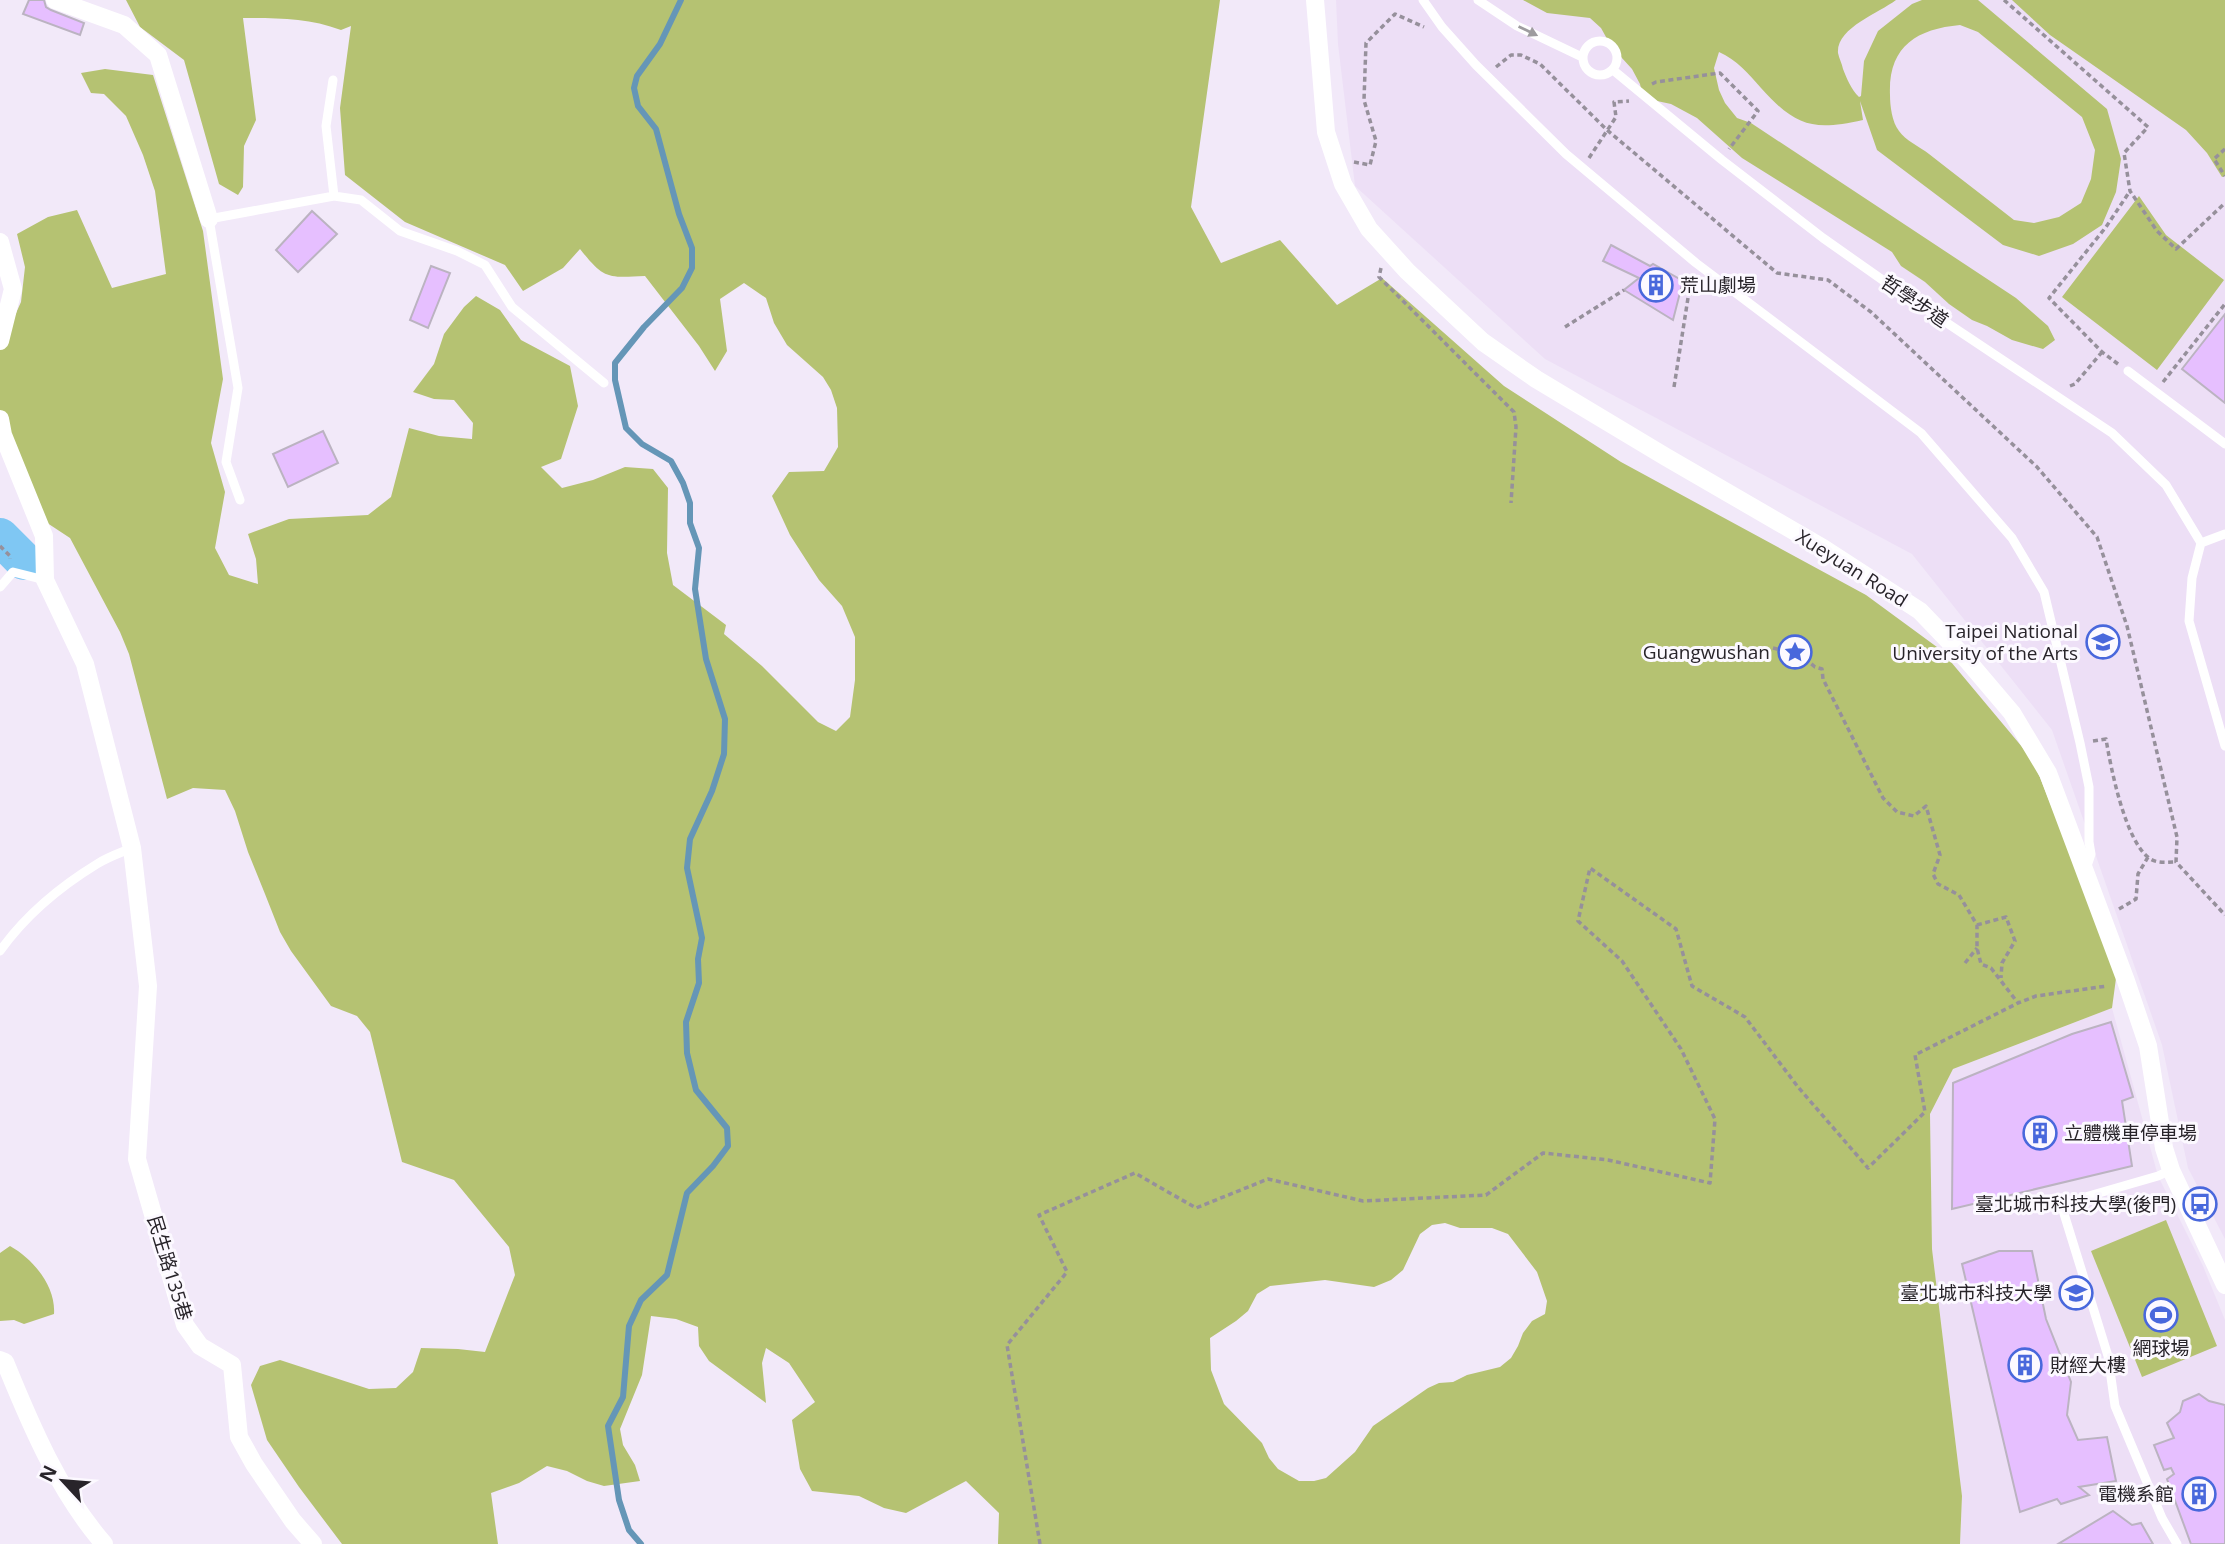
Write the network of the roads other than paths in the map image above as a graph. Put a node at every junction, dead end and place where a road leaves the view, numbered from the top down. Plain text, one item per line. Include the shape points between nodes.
1 (55, 0) edge
2 (1315, 0) edge
3 (1423, 0) edge
4 (1478, 0) edge
5 (1582, 57) junction
6 (1613, 70) junction
7 (333, 80) dead end
8 (334, 195) junction
9 (209, 219) junction
10 (0, 242) edge
11 (0, 341) edge
12 (2128, 371) dead end
13 (604, 383) dead end
14 (0, 419) edge
15 (2225, 443) edge
16 (240, 500) dead end
17 (2225, 534) edge
18 (2202, 542) junction
19 (45, 580) junction
20 (0, 587) edge
21 (2225, 746) edge
22 (132, 848) junction
23 (2084, 874) junction
24 (0, 951) edge
25 (2171, 1170) junction
26 (2225, 1285) edge
27 (0, 1360) edge
28 (104, 1544) edge
29 (313, 1544) edge
30 (2177, 1544) edge

1 - 9 street via 124,25 158,55
2 - 23 street, Xueyuan Road via 1326,132 1343,184 1369,229 1483,342 1536,379 1823,548 1920,611 2012,713 2048,773
3 - 23 lane via 1487,76 1566,154 1705,270 1921,433 2012,538 2044,592 2080,743 2089,787 2091,854
4 -> 5 lane via 1517,26
5 - 6 lane via 1593,75 1604,76
5 - 6 lane via 1596,41 1607,42 1618,60
6 - 18 lane, 哲學步道 via 1823,238 2112,433 2166,485
7 - 8 lane via 326,126
8 - 9 lane
8 - 13 lane via 361,200 400,231 485,265 512,307
9 - 16 lane via 238,388 226,462
10 - 11 street via 13,289
12 - 15 lane
14 - 19 street via 44,536
17 - 18 lane
18 - 21 lane via 2192,578 2189,621
19 - 20 lane via 13,572
19 - 22 street via 85,664
22 - 24 lane via 98,863 58,892
22 - 29 street, 民生路135巷 via 148,986 137,1159 185,1325 200,1346 232,1365 239,1437
23 - 25 street, Xueyuan Road via 2148,1046
25 - 26 street, Xueyuan Road
25 - 30 lane via 2062,1204 2108,1356 2115,1406
27 - 28 street via 5,1362 59,1480

